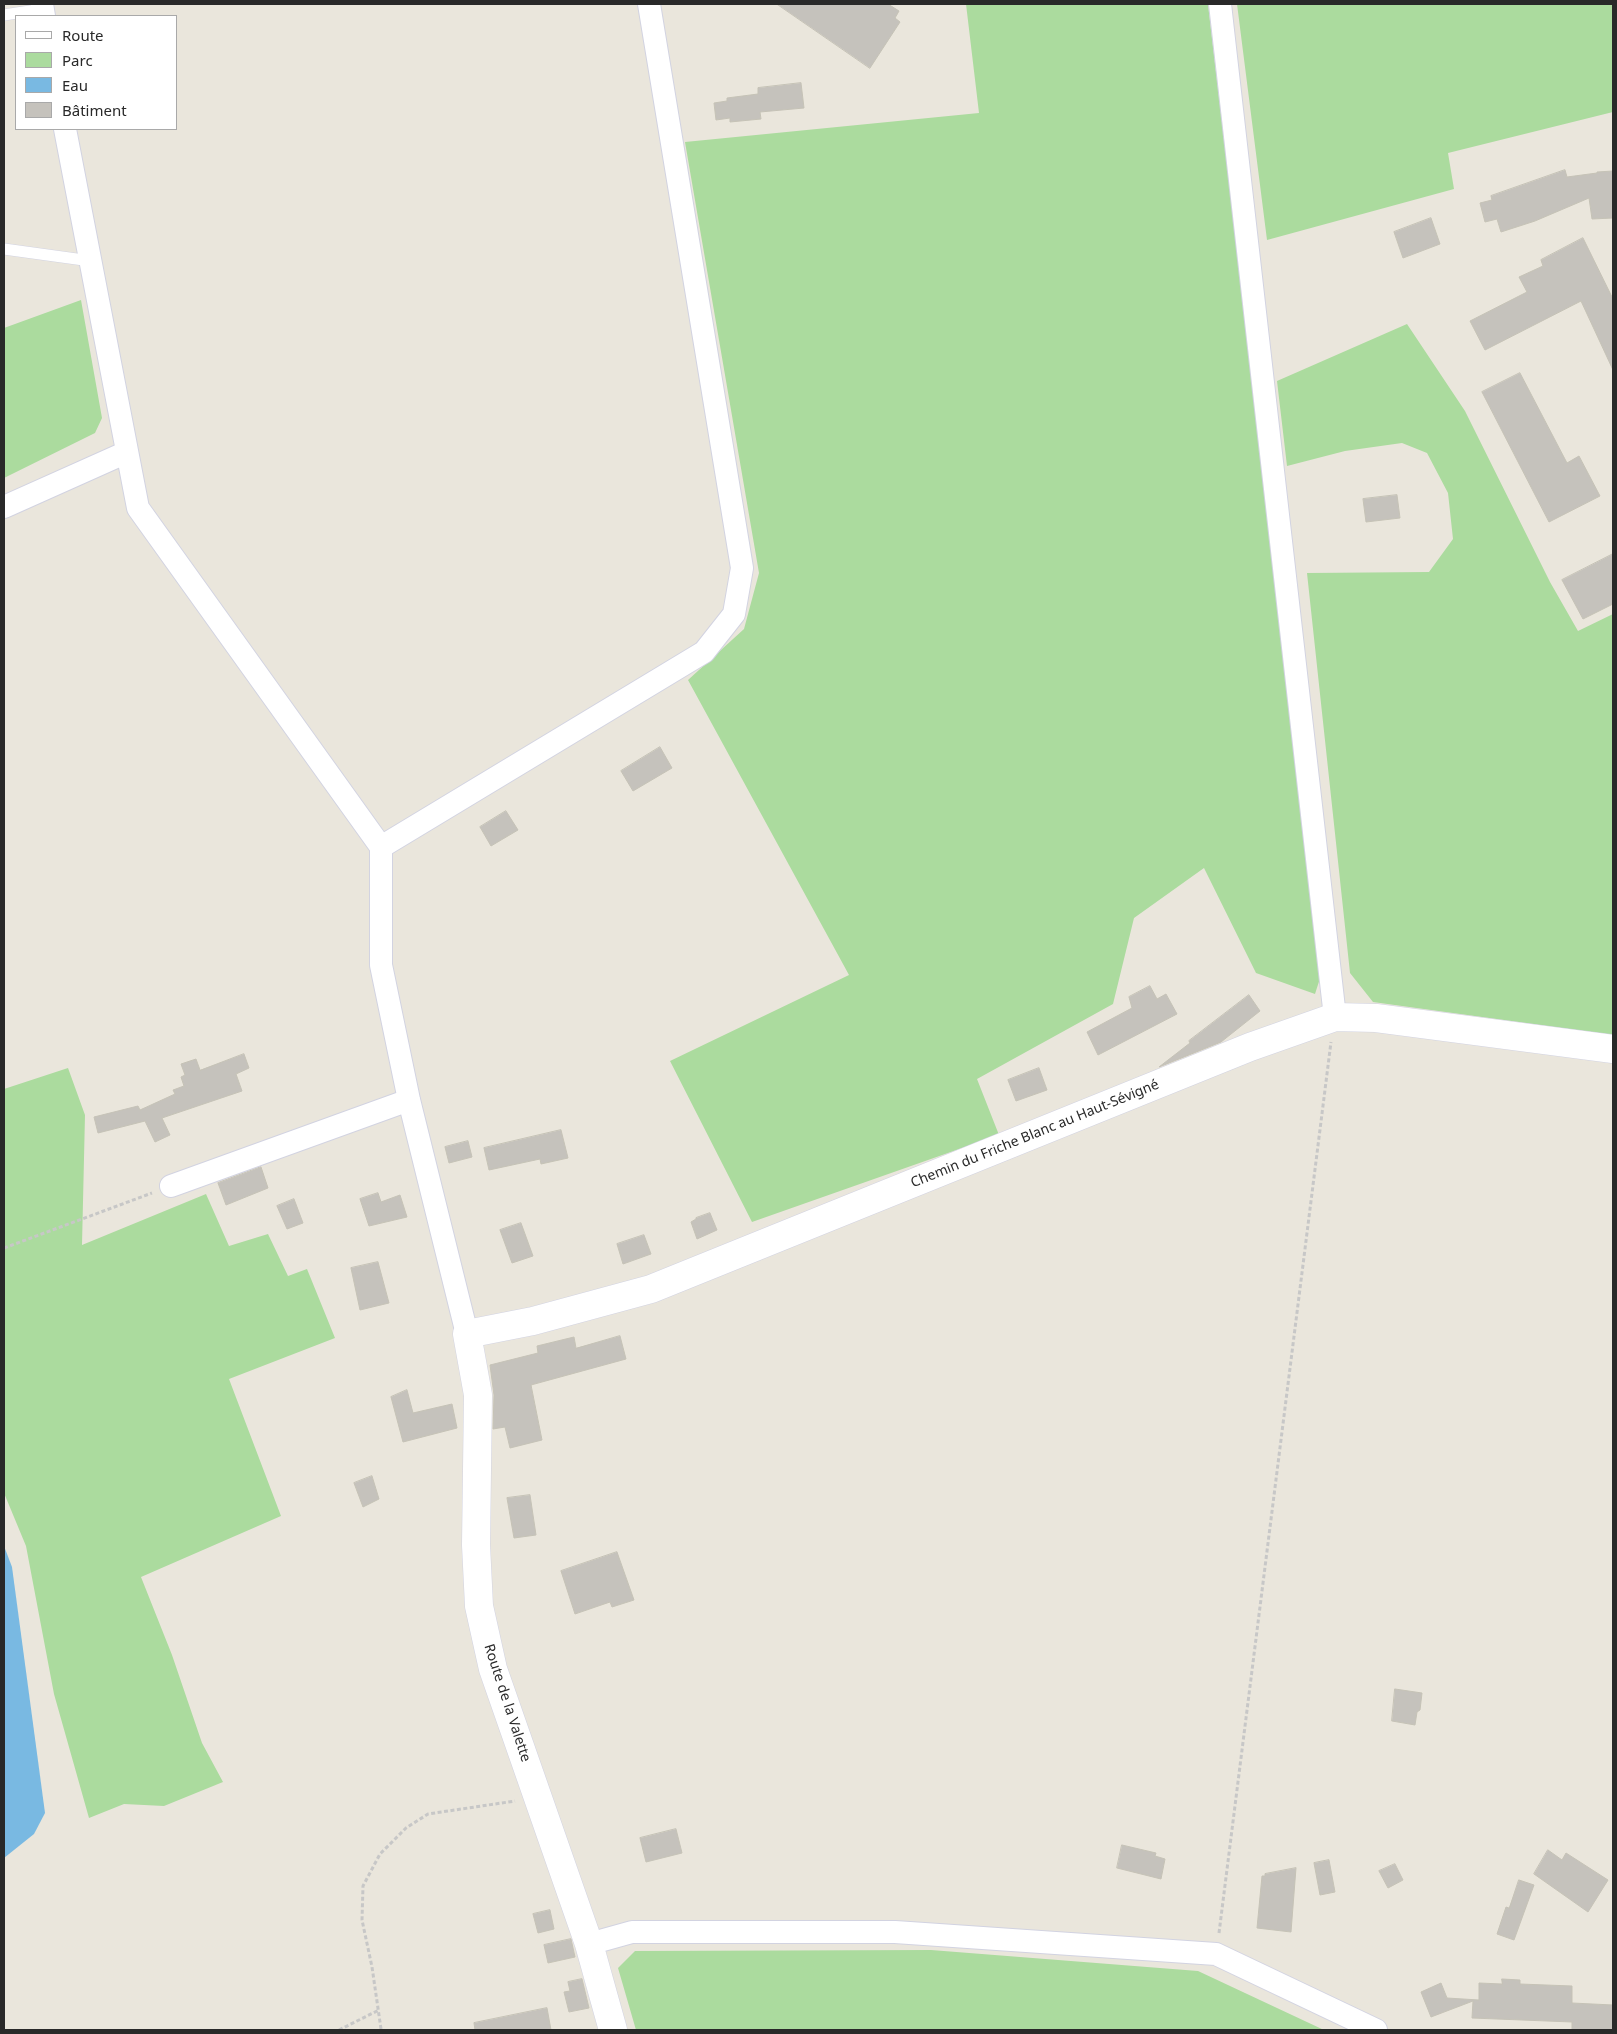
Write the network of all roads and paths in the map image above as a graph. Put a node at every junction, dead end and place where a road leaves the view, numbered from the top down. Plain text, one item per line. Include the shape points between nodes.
1 (649, 4) edge
2 (1220, 4) edge
3 (43, 10) edge
4 (4, 15) edge
5 (66, 130) edge
6 (4, 249) edge
7 (91, 261) junction
8 (127, 452) junction
9 (4, 507) edge
10 (381, 847) junction
11 (1335, 1016) junction
12 (1613, 1049) edge
13 (409, 1100) junction
14 (171, 1186) joint
15 (4, 1248) edge
16 (468, 1334) junction
17 (539, 1797) junction
18 (589, 1944) junction
19 (1216, 1954) junction
20 (379, 2010) junction
21 (381, 2029) dead end
22 (339, 2030) edge
23 (613, 2030) edge
24 (1376, 2030) edge

1 - 10 street via 742,568 734,614 704,652
2 - 11 street
3 - 4 lane
5 - 7 street
6 - 7 lane
7 - 8 street
8 - 9 street
8 - 10 street via 138,508
10 - 13 street via 381,966
11 - 12 street, Chemin du Friche Blanc au Haut-Sévigné via 1376,1018
11 - 16 street, Chemin du Friche Blanc au Haut-Sévigné via 651,1289 533,1321
11 - 19 path
13 - 14 street
13 - 16 street
14 - 15 path
16 - 17 street, Route de la Valette via 478,1394 476,1546 479,1606 494,1669
17 - 18 street, Route de la Valette
17 - 20 path via 428,1814 406,1828 380,1854 363,1886 362,1920
18 - 19 street via 632,1932 896,1932
18 - 23 street, Route de la Valette
19 - 24 street
20 - 21 path
20 - 22 path

